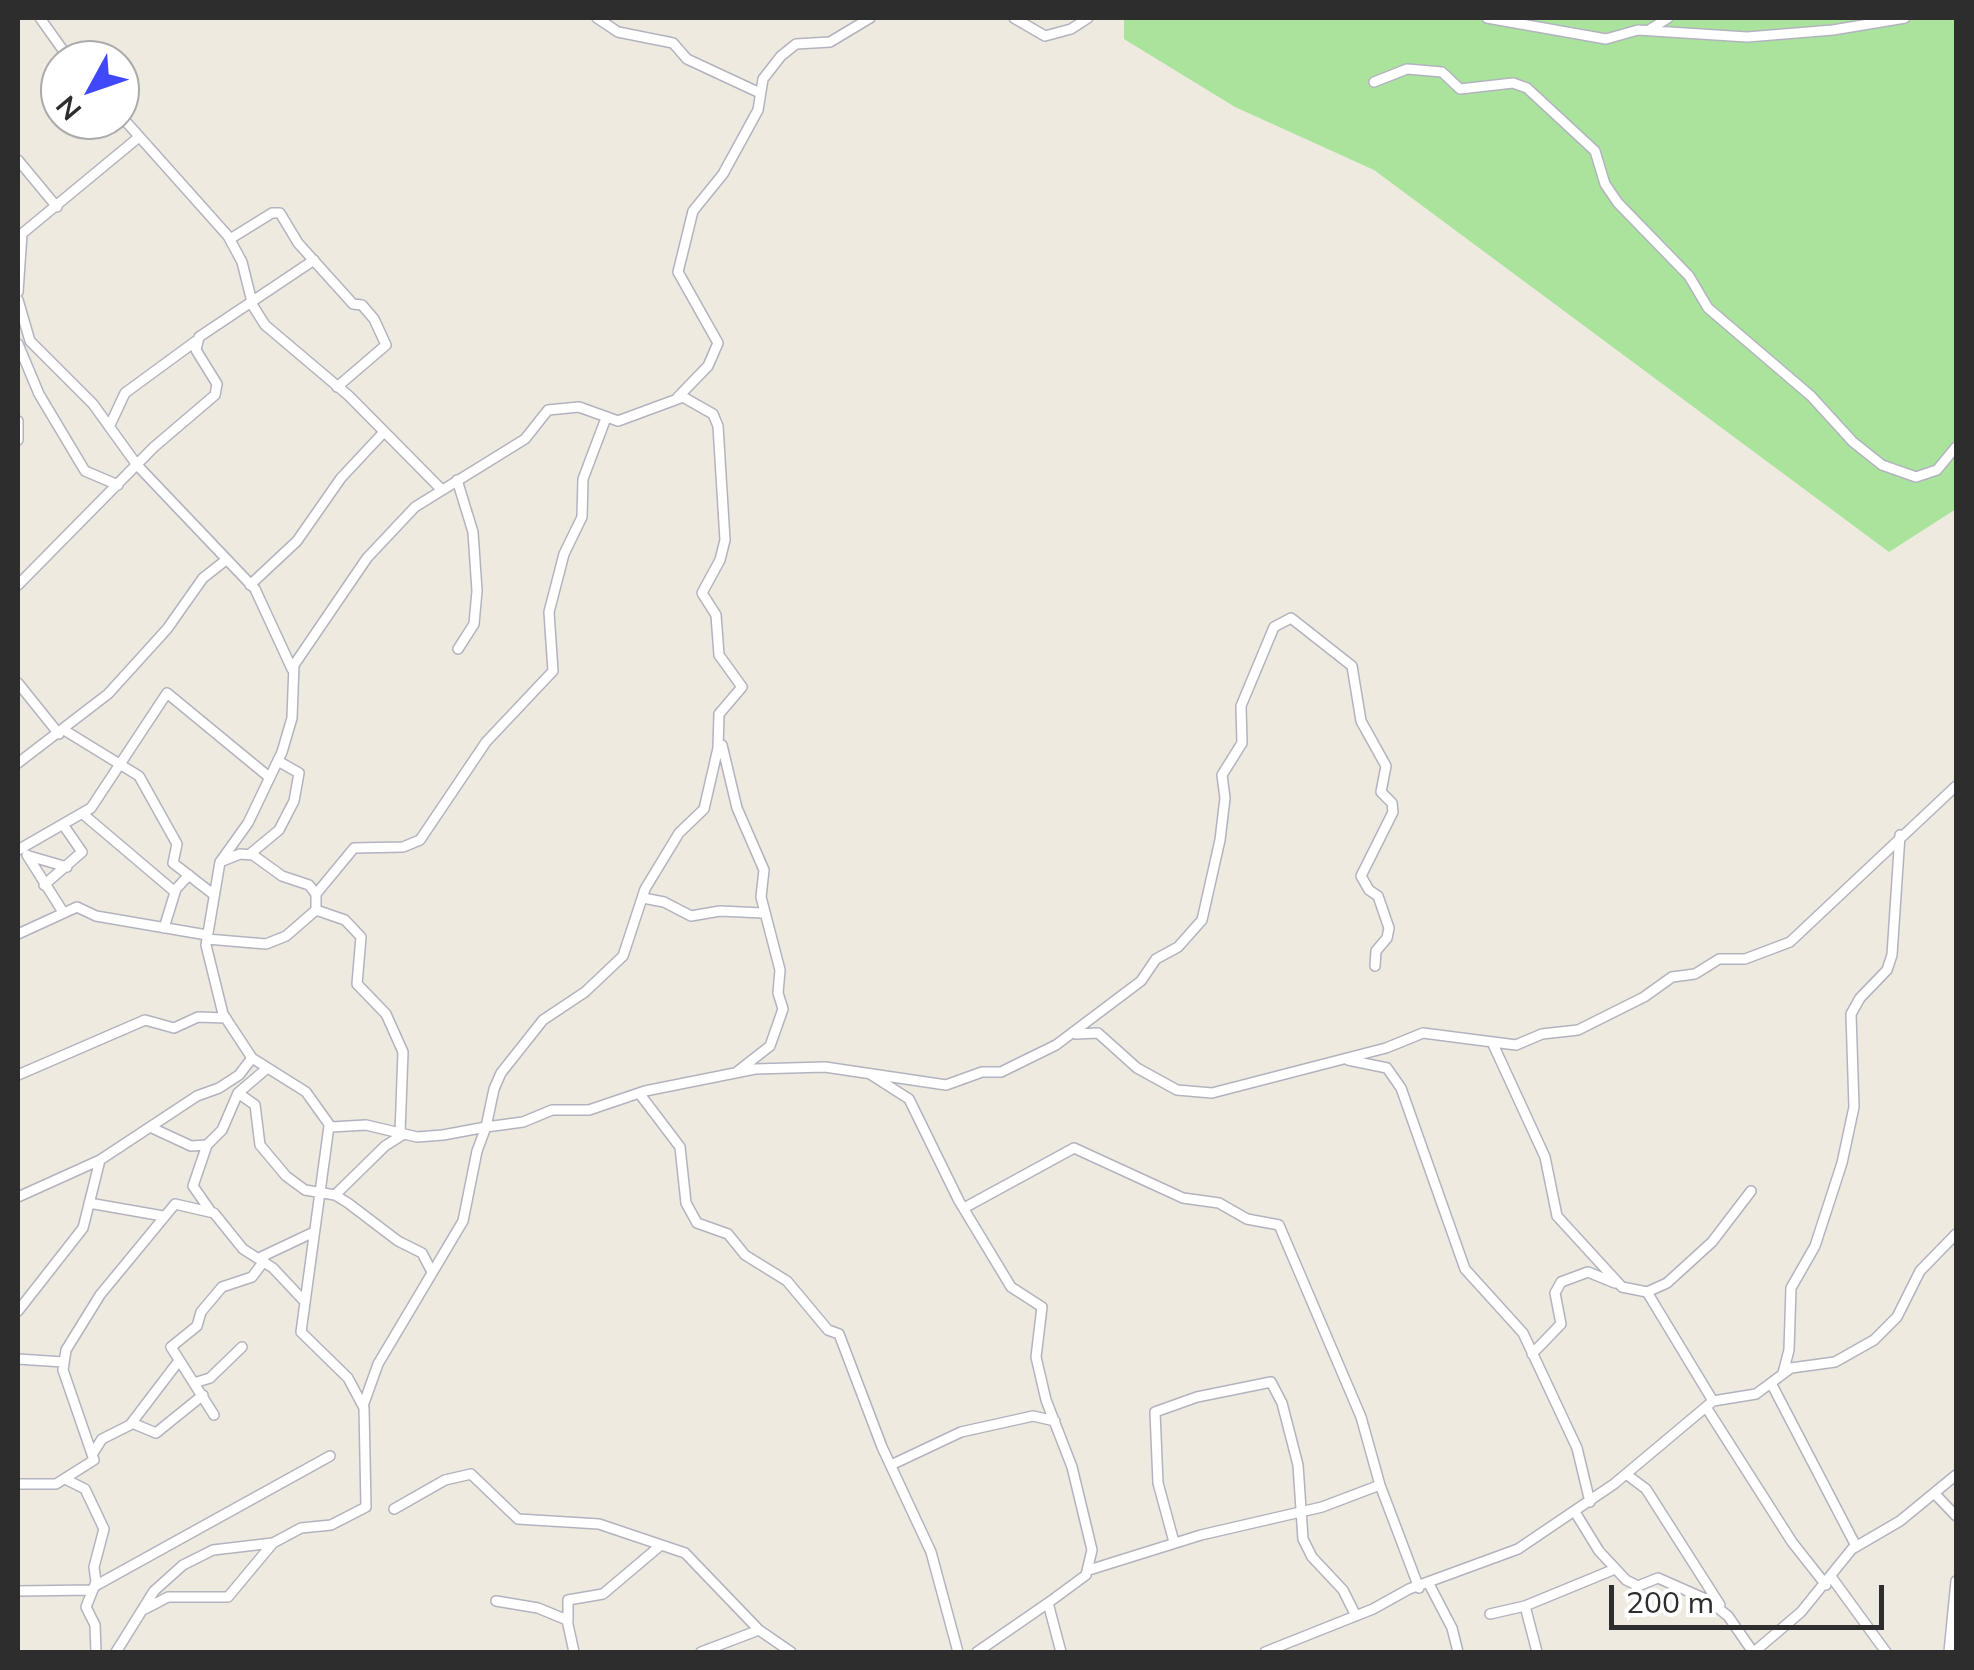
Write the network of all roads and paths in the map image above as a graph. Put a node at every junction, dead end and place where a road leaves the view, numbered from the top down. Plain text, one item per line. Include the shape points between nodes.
1 (40, 18) edge
2 (597, 18) edge
3 (870, 18) edge
4 (1014, 18) edge
5 (1088, 18) edge
6 (1487, 18) edge
7 (1668, 18) edge
8 (1905, 18) edge
9 (1649, 30) junction
10 (56, 40) edge
11 (1374, 82) dead end
12 (760, 93) junction
13 (140, 139) edge
14 (134, 140) edge
15 (18, 160) edge
16 (56, 207) junction
17 (20, 235) edge
18 (230, 239) junction
19 (314, 260) junction
20 (18, 292) edge
21 (251, 299) junction
22 (18, 300) edge
23 (196, 341) junction
24 (18, 344) edge
25 (337, 387) junction
26 (676, 399) junction
27 (606, 418) junction
28 (18, 421) edge
29 (110, 425) junction
30 (384, 432) junction
31 (18, 440) edge
32 (1956, 447) edge
33 (137, 466) junction
34 (457, 480) junction
35 (118, 485) junction
36 (442, 490) junction
37 (226, 560) junction
38 (18, 585) edge
39 (250, 585) junction
40 (458, 649) dead end
41 (293, 671) junction
42 (18, 683) edge
43 (61, 732) junction
44 (718, 734) junction
45 (278, 760) junction
46 (18, 762) edge
47 (123, 762) junction
48 (269, 777) junction
49 (1956, 786) edge
50 (83, 814) junction
51 (64, 826) junction
52 (1900, 834) junction
53 (21, 852) edge
54 (250, 854) junction
55 (220, 862) junction
56 (68, 867) junction
57 (188, 875) junction
58 (44, 884) junction
59 (175, 892) junction
60 (213, 894) junction
61 (316, 894) junction
62 (643, 898) junction
63 (316, 910) junction
64 (63, 912) junction
65 (763, 913) junction
66 (164, 928) junction
67 (18, 934) edge
68 (207, 937) junction
69 (1374, 966) dead end
70 (226, 1018) junction
71 (1073, 1034) junction
72 (1492, 1042) junction
73 (252, 1058) junction
74 (1344, 1059) junction
75 (265, 1070) junction
76 (738, 1071) junction
77 (868, 1073) junction
78 (18, 1074) edge
79 (238, 1093) junction
80 (639, 1094) junction
81 (329, 1126) junction
82 (150, 1127) junction
83 (486, 1127) junction
84 (402, 1134) junction
85 (207, 1145) junction
86 (100, 1160) junction
87 (1751, 1190) dead end
88 (321, 1193) junction
89 (335, 1195) junction
90 (18, 1197) edge
91 (89, 1203) junction
92 (964, 1208) junction
93 (211, 1211) junction
94 (163, 1216) junction
95 (314, 1232) junction
96 (1956, 1234) edge
97 (262, 1259) junction
98 (432, 1272) junction
99 (1619, 1284) junction
100 (1647, 1292) junction
101 (306, 1303) junction
102 (18, 1311) edge
103 (242, 1347) dead end
104 (1532, 1354) junction
105 (18, 1359) edge
106 (63, 1362) junction
107 (178, 1362) junction
108 (1782, 1373) junction
109 (1771, 1383) junction
110 (194, 1384) junction
111 (203, 1395) junction
112 (1710, 1404) junction
113 (363, 1406) junction
114 (214, 1415) dead end
115 (1055, 1421) junction
116 (132, 1423) junction
117 (93, 1453) junction
118 (330, 1456) dead end
119 (891, 1465) junction
120 (1626, 1474) junction
121 (1956, 1475) edge
122 (67, 1480) junction
123 (18, 1484) edge
124 (1380, 1485) junction
125 (1954, 1493) edge
126 (1938, 1495) junction
127 (1590, 1502) junction
128 (394, 1508) dead end
129 (1574, 1512) junction
130 (1298, 1513) junction
131 (1956, 1516) edge
132 (1174, 1542) junction
133 (272, 1543) junction
134 (660, 1545) junction
135 (1856, 1546) junction
136 (1614, 1569) junction
137 (1089, 1570) junction
138 (1956, 1581) edge
139 (1829, 1582) junction
140 (1424, 1586) junction
141 (94, 1588) junction
142 (18, 1591) edge
143 (496, 1601) dead end
144 (1048, 1603) junction
145 (1525, 1606) junction
146 (141, 1612) junction
147 (1724, 1612) junction
148 (1490, 1614) dead end
149 (1356, 1616) junction
150 (568, 1621) junction
151 (758, 1630) junction
152 (96, 1652) edge
153 (116, 1652) edge
154 (574, 1652) edge
155 (700, 1652) edge
156 (791, 1652) edge
157 (958, 1652) edge
158 (977, 1652) edge
159 (1062, 1652) edge
160 (1265, 1652) edge
161 (1458, 1652) edge
162 (1537, 1652) edge
163 (1754, 1652) edge
164 (1886, 1652) edge
165 (1949, 1652) edge

1 - 10 street
2 - 12 street via 618,32 673,43 687,59
3 - 12 street via 830,42 788,48
4 - 5 street via 1046,36
6 - 9 street via 1600,39
7 - 9 street
8 - 9 street via 1747,37
11 - 32 street via 1407,69 1442,72 1460,88 1513,82 1526,88 1595,151 1618,203 1689,276 1708,308 1812,396 1865,452 1888,468 1923,476 1945,464
12 - 26 street via 758,110 685,233 678,272 718,343 708,366
13 - 18 street
14 - 16 street
15 - 16 street
16 - 17 street
17 - 20 street
18 - 19 street via 277,212
18 - 21 street
19 - 21 street
19 - 25 street via 353,304 363,306 387,342
21 - 23 street
21 - 25 street via 283,344
22 - 29 street via 30,341
23 - 29 street via 126,393
23 - 33 street via 217,391
24 - 35 street via 85,472
25 - 30 street
26 - 27 street via 630,419
26 - 44 street via 697,402 718,426 724,540 702,593 716,615 720,658 742,687 720,710
27 - 34 street via 579,407 548,410 525,439
27 - 61 street via 583,478 582,517 549,612 553,671 486,742 420,840 354,848
28 - 31 street
29 - 33 street
30 - 36 street
30 - 39 street via 297,541
33 - 35 street
33 - 37 street
34 - 36 street
34 - 40 street via 472,532 477,591 474,624
35 - 38 street
36 - 41 street via 378,544
37 - 39 street
37 - 43 street via 203,578 121,681
39 - 41 street
41 - 45 street via 292,718
42 - 43 street
43 - 46 street
43 - 47 street
44 - 62 street via 704,809 679,832
44 - 65 street via 737,808 764,870
45 - 48 street
45 - 54 street via 299,772 294,801 279,830
47 - 48 street via 167,693
47 - 50 street
47 - 57 street via 139,776 177,844 173,863
48 - 55 street
49 - 52 street
50 - 51 street
50 - 59 street
51 - 53 street
51 - 56 street via 82,849
52 - 72 street via 1790,942 1672,977 1586,1027 1516,1045
52 - 108 street via 1892,955 1851,1014 1854,1106 1814,1246 1791,1288 1790,1350
53 - 56 street
53 - 58 street
54 - 55 street
54 - 61 street
55 - 60 street
56 - 58 street
57 - 59 street
57 - 60 street
58 - 64 street
59 - 66 street
60 - 68 street
61 - 63 street
62 - 65 street via 691,916
62 - 83 street via 620,960 543,1020 512,1054 494,1089
63 - 68 street via 266,944
63 - 84 street via 345,920 364,942 356,982 386,1014 403,1052
64 - 66 street via 77,907
64 - 67 street
65 - 76 street via 780,970 783,1017 770,1046
66 - 68 street
68 - 70 street
69 - 71 street via 1389,928 1378,896 1361,876 1393,812 1381,792 1386,766 1361,722 1352,666 1289,618 1274,628 1241,706 1242,743 1222,775 1220,840 1202,920 1141,981
70 - 73 street
70 - 78 street via 198,1017 178,1028 144,1020
71 - 74 street via 1098,1033 1137,1068 1184,1092 1216,1093
71 - 77 street via 1010,1068 952,1084
72 - 74 street via 1423,1033
72 - 99 street via 1545,1157 1557,1216
73 - 75 street
73 - 82 street via 239,1075
74 - 104 street via 1377,1064 1394,1076 1465,1270 1516,1322
75 - 79 street
75 - 81 street via 306,1092
76 - 77 street via 826,1067
76 - 80 street
77 - 92 street via 913,1105
79 - 85 street via 222,1130
79 - 88 street via 256,1107 260,1145 269,1159 303,1189
80 - 83 street via 589,1110 552,1110
80 - 119 street via 680,1147 686,1203 696,1223 728,1234 745,1255 790,1283 828,1330 838,1333
81 - 84 street via 378,1126
81 - 88 street
82 - 85 street via 191,1146
82 - 86 street
83 - 84 street
83 - 98 street via 462,1222
84 - 89 street
85 - 93 street via 194,1190
86 - 90 street
86 - 91 street
87 - 100 street via 1712,1242 1667,1284
88 - 89 street
88 - 95 street
89 - 98 street via 417,1249
91 - 94 street
91 - 102 street via 72,1246
92 - 115 street via 1015,1292 1042,1308 1035,1352
92 - 124 street via 1074,1148 1183,1198 1276,1222 1361,1417
93 - 94 street via 176,1204
93 - 97 street via 243,1249
94 - 106 street via 100,1295
95 - 97 street
95 - 101 street
96 - 108 street via 1920,1272 1879,1337 1836,1362
97 - 101 street
97 - 107 street via 252,1277 225,1285 198,1326 171,1347
98 - 113 street via 378,1364
99 - 100 street
99 - 104 street via 1588,1272 1561,1282 1555,1292 1561,1324
100 - 112 street
101 - 113 street via 302,1334 348,1378
103 - 110 street via 210,1378
104 - 127 street via 1577,1448
105 - 106 street
106 - 117 street
107 - 110 street
107 - 116 street
108 - 109 street
109 - 112 street via 1756,1394
109 - 135 street
110 - 111 street
111 - 114 street
111 - 116 street via 156,1433
112 - 120 street
112 - 139 street via 1792,1542
113 - 133 street via 366,1507 331,1526 301,1528
115 - 119 street via 1033,1416 961,1432
115 - 137 street via 1092,1550
116 - 117 street via 102,1438
117 - 122 street via 92,1462
118 - 141 street
119 - 157 street via 931,1552
120 - 127 street
120 - 147 street via 1646,1489
121 - 126 street
122 - 123 street
122 - 141 street via 85,1489 104,1529
124 - 130 street
124 - 140 street
125 - 126 street
126 - 131 street
126 - 135 street
127 - 129 street
128 - 134 street via 466,1473 518,1519 599,1524
129 - 136 street
129 - 140 street via 1518,1548
130 - 132 street
130 - 132 street via 1298,1465 1286,1419 1274,1385 1262,1381 1155,1412 1158,1484
130 - 149 street via 1308,1550
132 - 137 street
133 - 146 street via 202,1555 174,1572
133 - 146 street via 228,1597 168,1598
134 - 150 street via 603,1594 568,1600
134 - 151 street via 698,1562
135 - 139 street
136 - 145 street
136 - 147 street via 1631,1585 1668,1580
137 - 144 street
138 - 165 street
139 - 163 street
139 - 164 street
140 - 149 street
140 - 161 street via 1452,1628
141 - 142 street
141 - 152 street via 86,1607
143 - 150 street
144 - 158 street
144 - 159 street
145 - 148 street
145 - 162 street
146 - 153 street
147 - 163 street
149 - 160 street
150 - 154 street
151 - 155 street
151 - 156 street

